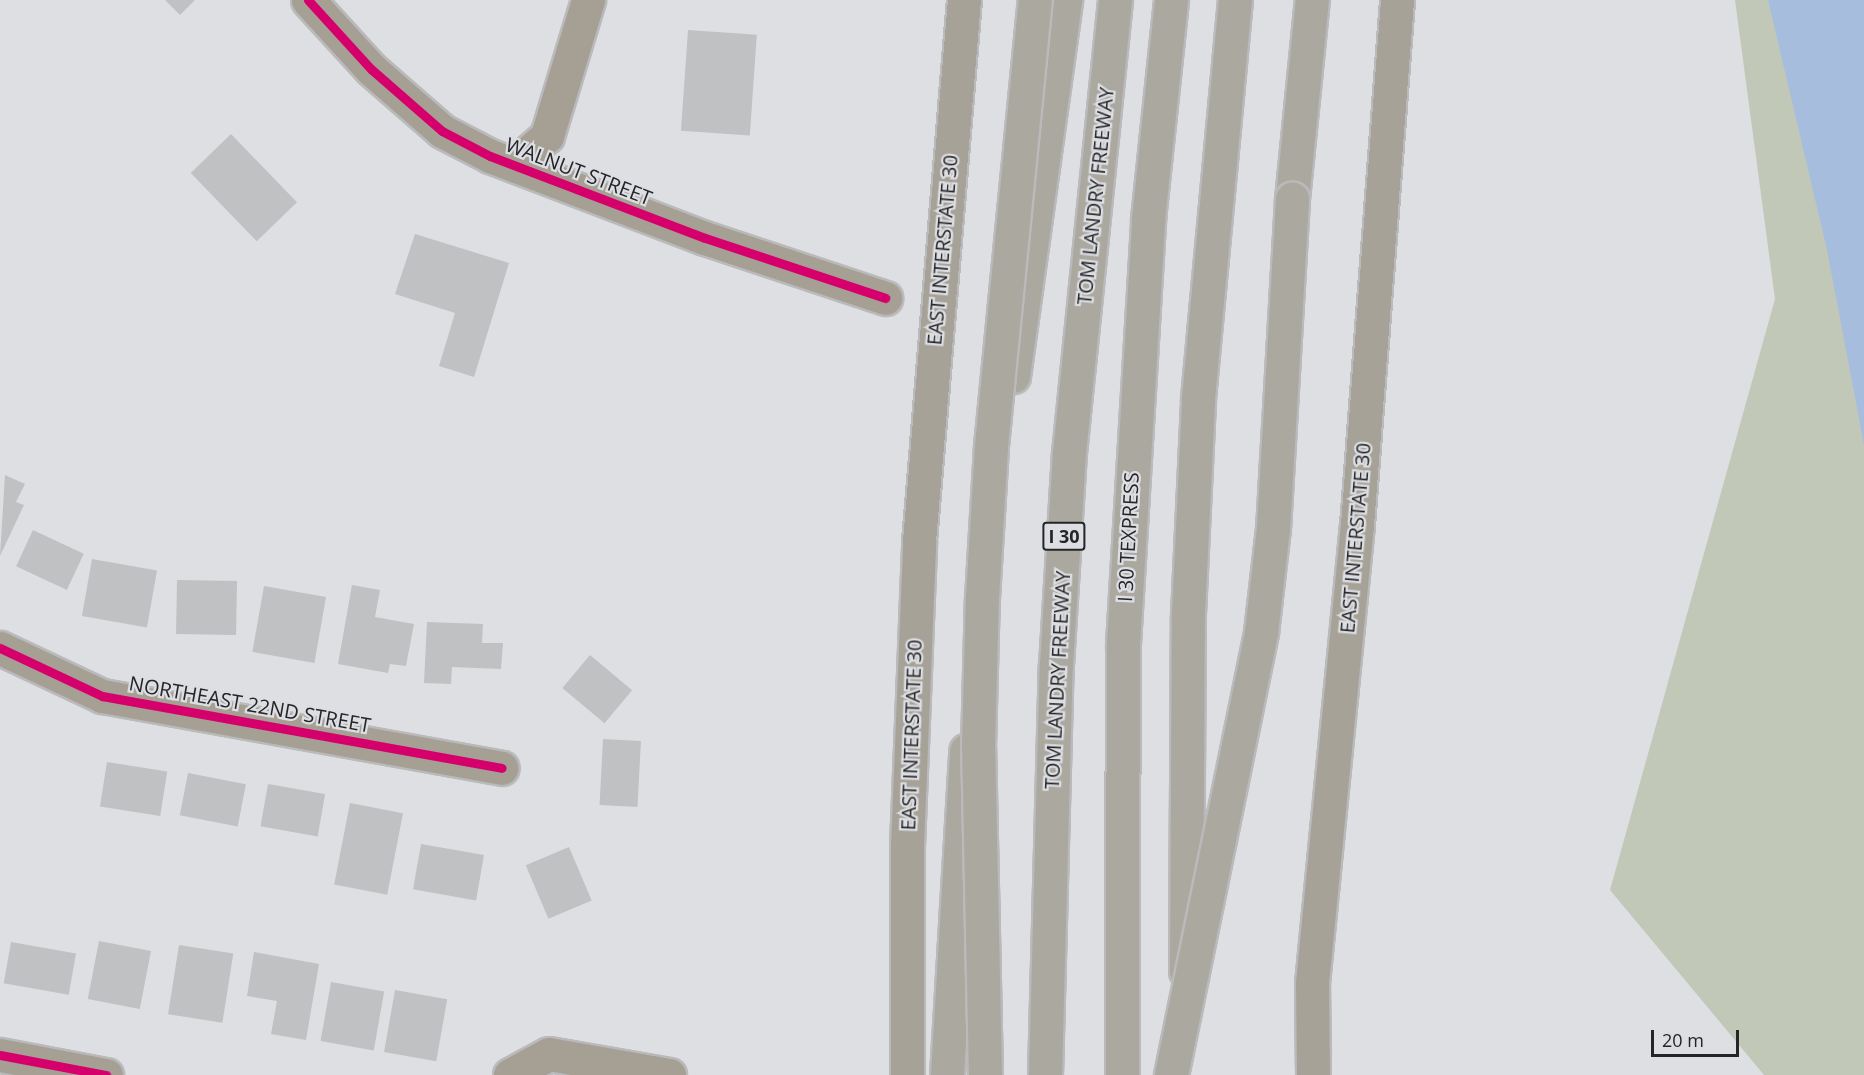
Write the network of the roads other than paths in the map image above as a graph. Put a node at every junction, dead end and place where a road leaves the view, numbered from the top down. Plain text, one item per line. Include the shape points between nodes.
1 (308, 0) edge
2 (588, 0) edge
3 (964, 0) edge
4 (1035, 0) edge
5 (1065, 0) edge
6 (1115, 0) edge
7 (1171, 0) edge
8 (1235, 0) edge
9 (1312, 0) edge
10 (1396, 0) edge
11 (514, 165) junction
12 (885, 298) dead end
13 (0, 648) edge
14 (502, 768) dead end
15 (0, 1055) edge
16 (106, 1075) edge
17 (510, 1075) edge
18 (669, 1075) edge
19 (907, 1075) edge
20 (947, 1075) edge
21 (985, 1075) edge
22 (1045, 1075) edge
23 (1122, 1075) edge
24 (1171, 1075) edge
25 (1188, 1075) edge
26 (1313, 1075) edge

1 - 11 street, WALNUT STREET via 371,69 441,131
2 - 11 street via 547,136
3 - 19 main road, EAST INTERSTATE 30 via 919,541 907,846
4 - 21 highway, bridge via 991,446 982,598 978,746
5 - 20 highway via 966,750
6 - 22 highway, TOM LANDRY FREEWAY / I 30 via 1069,453 1056,677
7 - 23 highway, I 30 TEXPRESS via 1146,254 1123,644
8 - 25 highway via 1198,398 1188,614 1183,881
9 - 24 highway, bridge via 1292,199 1273,529 1261,632
10 - 26 main road, EAST INTERSTATE 30 via 1357,525 1312,983
11 - 12 street, WALNUT STREET
13 - 14 street, NORTHEAST 22ND STREET via 102,696
15 - 16 street
17 - 18 street via 549,1054

